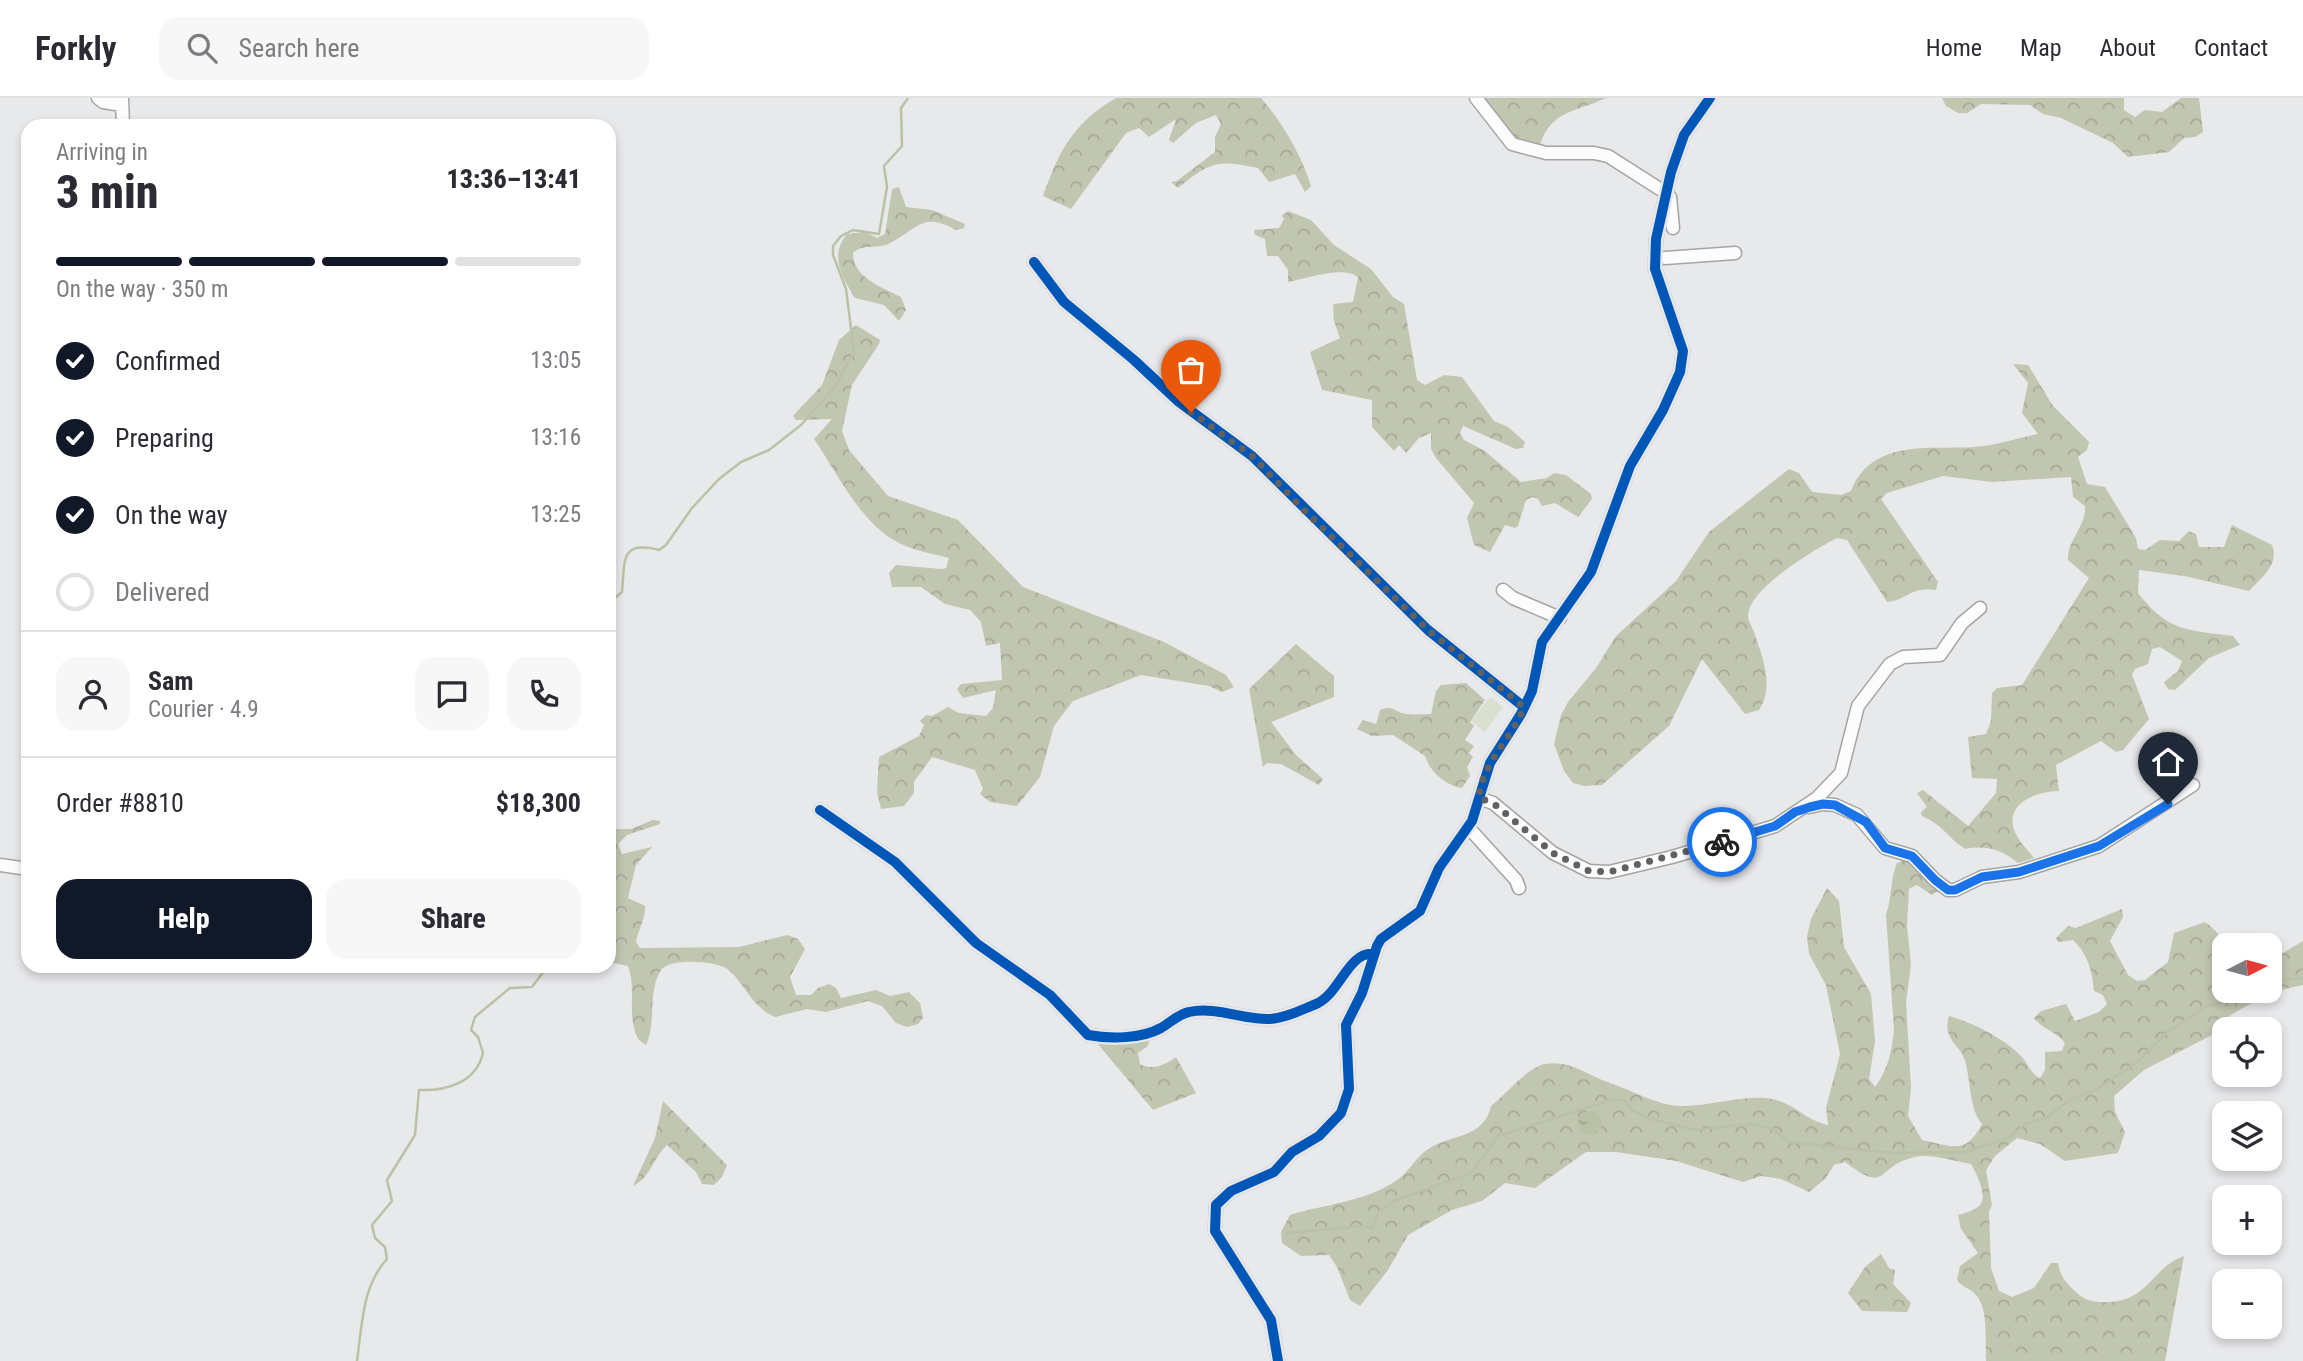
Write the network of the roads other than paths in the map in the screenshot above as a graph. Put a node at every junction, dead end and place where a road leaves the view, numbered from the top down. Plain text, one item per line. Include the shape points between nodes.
1 (98, 98) edge
2 (1476, 98) edge
3 (1710, 98) edge
4 (122, 102) edge
5 (1666, 192) junction
6 (1673, 228) dead end
7 (1735, 253) dead end
8 (1665, 258) dead end
9 (1034, 262) dead end
10 (1503, 590) dead end
11 (1980, 608) dead end
12 (1560, 618) junction
13 (1524, 707) junction
14 (2193, 785) dead end
15 (1479, 798) junction
16 (820, 810) dead end
17 (1795, 812) junction
18 (1468, 827) junction
19 (0, 865) edge
20 (21, 868) edge
21 (1519, 888) dead end
22 (1374, 954) junction
23 (1278, 1361) edge

1 - 4 street
2 - 5 street via 1512,144 1546,153 1608,156
3 - 5 street via 1684,135
5 - 6 street
5 - 12 street via 1655,270 1678,330 1683,361 1663,411 1630,466 1591,572
7 - 8 street
9 - 13 street via 1064,302 1179,402 1252,456 1428,630
10 - 12 street
11 - 17 street via 1962,622 1940,655 1897,658 1885,669 1858,706 1841,773 1817,798
12 - 13 street via 1542,642
13 - 15 street via 1490,763
14 - 17 street via 2099,846 2019,872 1982,877 1955,890 1935,880 1912,856 1885,848 1866,822 1845,809 1823,804
15 - 17 street via 1493,803 1553,853 1601,872 1672,857 1775,826
15 - 18 street
16 - 22 street via 895,862 976,943 1050,995 1087,1035 1137,1036 1199,1010 1279,1018 1327,998 1351,964 1364,954
18 - 21 street
18 - 22 street via 1439,868 1420,911 1381,939
19 - 20 street
22 - 23 street via 1346,1025 1349,1089 1341,1113 1273,1172 1219,1199 1214,1213 1215,1231 1271,1320

